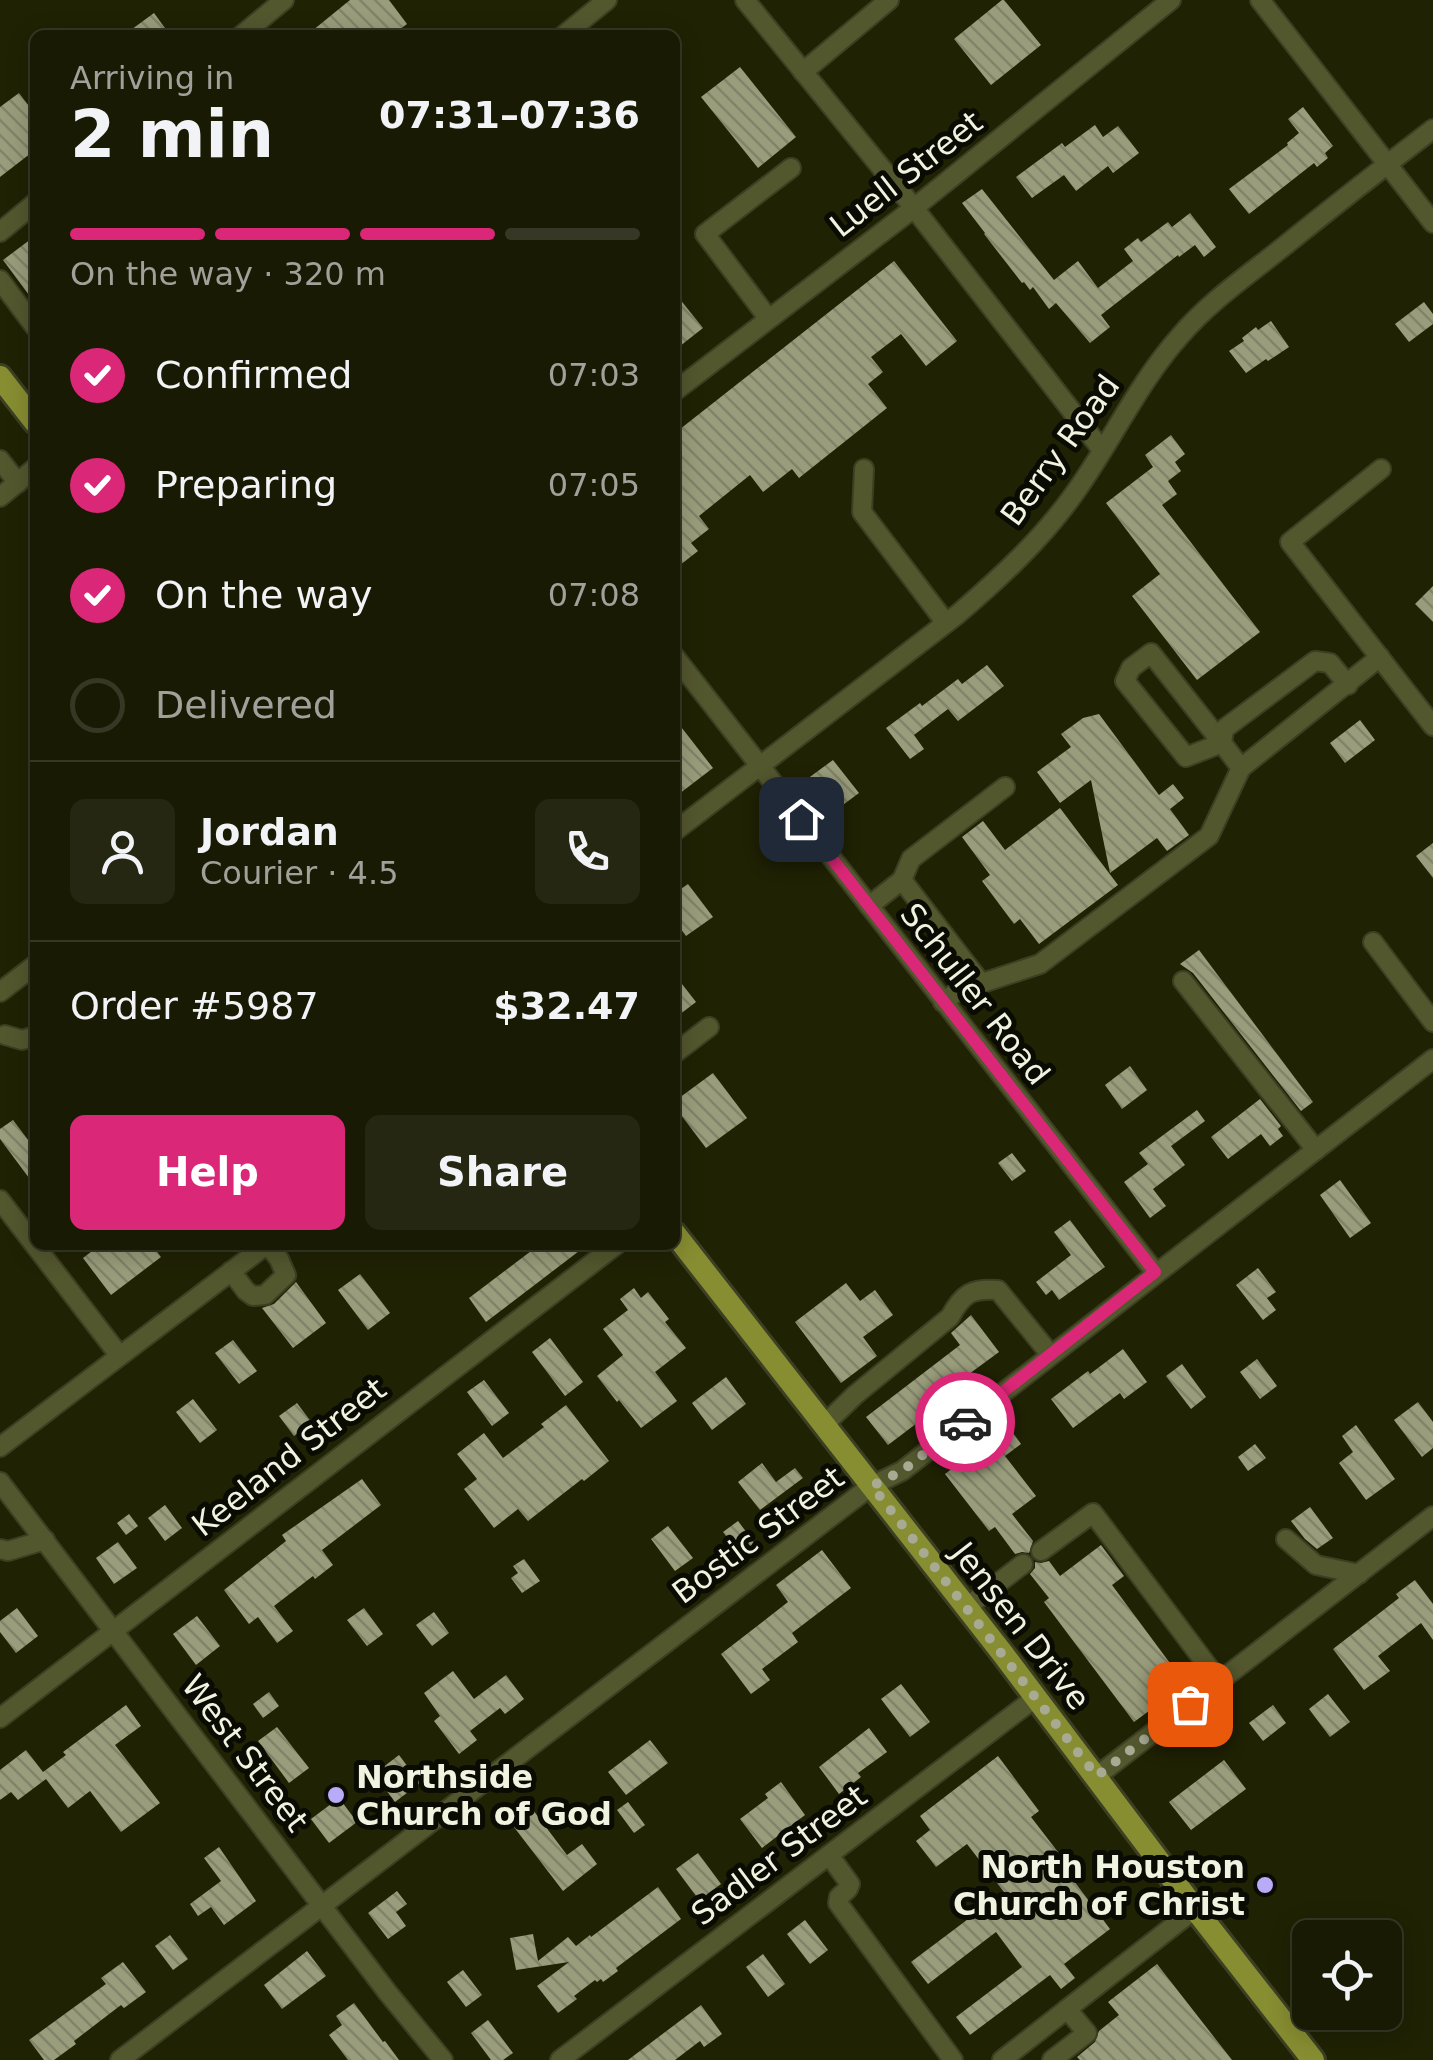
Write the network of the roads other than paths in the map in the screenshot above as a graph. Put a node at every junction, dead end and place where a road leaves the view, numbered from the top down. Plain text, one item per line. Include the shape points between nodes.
1 (284, 0) edge
2 (607, 0) edge
3 (745, 0) edge
4 (889, 0) edge
5 (1171, 0) edge
6 (1260, 0) edge
7 (248, 30) edge
8 (570, 30) edge
9 (803, 72) junction
10 (1433, 129) edge
11 (1388, 164) junction
12 (791, 168) dead end
13 (30, 208) edge
14 (914, 208) junction
15 (1433, 222) edge
16 (0, 232) edge
17 (0, 280) edge
18 (768, 318) junction
19 (30, 319) edge
20 (0, 377) edge
21 (680, 386) edge
22 (30, 416) edge
23 (1102, 450) junction
24 (0, 460) edge
25 (864, 470) dead end
26 (1382, 470) dead end
27 (30, 472) edge
28 (18, 483) junction
29 (0, 497) edge
30 (946, 623) junction
31 (1380, 657) junction
32 (680, 663) edge
33 (1348, 685) junction
34 (1433, 726) edge
35 (1222, 743) junction
36 (759, 764) junction
37 (1241, 768) junction
38 (1005, 788) dead end
39 (680, 827) edge
40 (902, 880) junction
41 (868, 906) junction
42 (1372, 942) dead end
43 (30, 968) edge
44 (1183, 981) dead end
45 (981, 983) junction
46 (0, 992) edge
47 (944, 1002) junction
48 (1433, 1022) edge
49 (709, 1026) dead end
50 (2, 1033) edge
51 (30, 1038) edge
52 (680, 1049) edge
53 (1433, 1059) edge
54 (1316, 1150) junction
55 (0, 1200) edge
56 (30, 1239) edge
57 (680, 1240) edge
58 (39, 1250) edge
59 (260, 1250) edge
60 (271, 1250) edge
61 (610, 1250) edge
62 (231, 1271) junction
63 (1155, 1272) junction
64 (1050, 1354) junction
65 (120, 1355) junction
66 (824, 1425) junction
67 (0, 1447) edge
68 (0, 1482) edge
69 (872, 1486) junction
70 (1433, 1516) edge
71 (1286, 1539) dead end
72 (45, 1540) junction
73 (0, 1549) edge
74 (1041, 1551) dead end
75 (1023, 1564) dead end
76 (1359, 1574) junction
77 (967, 1607) junction
78 (115, 1631) junction
79 (1219, 1681) junction
80 (1035, 1698) junction
81 (0, 1718) edge
82 (1097, 1776) junction
83 (829, 1855) junction
84 (323, 1906) junction
85 (1195, 1909) junction
86 (1067, 2009) junction
87 (1007, 2058) edge
88 (120, 2060) edge
89 (443, 2060) edge
90 (560, 2060) edge
91 (953, 2060) edge
92 (1052, 2060) edge
93 (1313, 2060) edge

1 - 7 street
2 - 8 street
3 - 9 street
4 - 9 street
5 - 14 street, Luell Street
6 - 11 street
9 - 14 street
10 - 11 street, Berry Road
11 - 15 street
11 - 23 street, Berry Road via 1179,336
12 - 18 street via 705,234
13 - 16 street
14 - 18 street, Luell Street
14 - 23 street
17 - 19 street
18 - 21 street, Luell Street
20 - 22 main road
23 - 30 street, Berry Road via 1047,529
24 - 28 street
25 - 30 street via 862,512
26 - 31 street via 1290,542
27 - 28 street
28 - 29 street
30 - 36 street, Berry Road
31 - 33 street
31 - 34 street
32 - 36 street, Schuller Road
33 - 35 street via 1330,663 1315,661 1224,730
33 - 37 street
35 - 35 street via 1186,757 1125,681 1131,668 1151,652
35 - 37 street
36 - 39 street, Berry Road
36 - 41 street, Schuller Road
37 - 45 street via 1209,836 1040,964
38 - 40 street via 911,859
40 - 41 street
40 - 45 street
41 - 47 street, Schuller Road
42 - 48 street
43 - 46 street
44 - 54 street
45 - 47 street
47 - 63 street, Schuller Road
49 - 52 street
50 - 51 street
53 - 54 street, Bostic Street
54 - 63 street, Bostic Street
55 - 56 street
57 - 66 main road, Jensen Drive
58 - 65 street
59 - 62 street
60 - 62 street via 286,1275 265,1294 253,1296
61 - 78 street, Keeland Street
62 - 65 street
63 - 64 street, Bostic Street
64 - 66 street via 998,1290 979,1288
64 - 69 street, Bostic Street via 902,1471
65 - 67 street
66 - 69 main road, Jensen Drive
68 - 72 street, West Street
69 - 77 main road, Jensen Drive
69 - 84 street, Bostic Street
70 - 76 street
71 - 76 street via 1316,1565
72 - 73 street
72 - 78 street, West Street
74 - 79 street via 1093,1513
75 - 77 street
76 - 79 street
77 - 80 main road, Jensen Drive
78 - 81 street, Keeland Street
78 - 84 street, West Street
79 - 82 street
80 - 82 main road, Jensen Drive
80 - 83 street, Sadler Street
82 - 85 main road, Jensen Drive
83 - 90 street, Sadler Street
83 - 91 street via 850,1884 838,1904
84 - 88 street, Bostic Street
84 - 89 street, West Street
85 - 86 street
85 - 93 main road, Jensen Drive
86 - 87 street
86 - 92 street via 1087,2033

